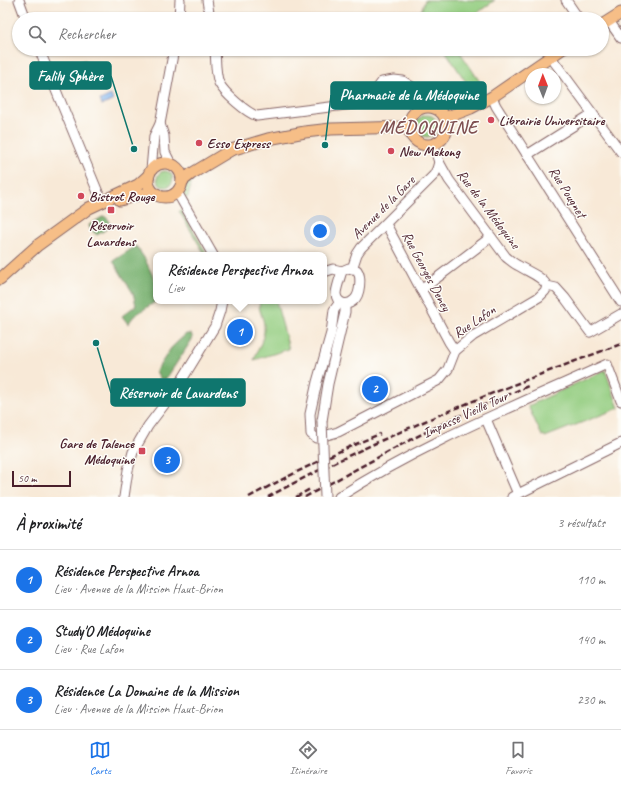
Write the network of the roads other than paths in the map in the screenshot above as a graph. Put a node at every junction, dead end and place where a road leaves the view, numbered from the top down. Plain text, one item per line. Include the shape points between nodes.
1 (19, 0) edge
2 (180, 0) edge
3 (207, 0) edge
4 (566, 0) edge
5 (23, 12) edge
6 (179, 12) edge
7 (209, 12) edge
8 (574, 12) edge
9 (621, 13) edge
10 (609, 21) edge
11 (609, 26) edge
12 (621, 38) edge
13 (42, 56) edge
14 (173, 56) edge
15 (216, 56) edge
16 (550, 56) joint
17 (492, 97) junction
18 (421, 108) junction
19 (592, 114) junction
20 (445, 118) junction
21 (160, 124) junction
22 (409, 127) junction
23 (433, 144) junction
24 (621, 152) edge
25 (527, 155) junction
26 (213, 160) junction
27 (439, 162) junction
28 (173, 165) junction
29 (150, 172) junction
30 (182, 181) junction
31 (177, 192) junction
32 (157, 194) junction
33 (102, 202) junction
34 (71, 222) junction
35 (386, 224) junction
36 (491, 237) junction
37 (211, 252) edge
38 (352, 269) junction
39 (327, 271) edge
40 (342, 271) junction
41 (0, 279) edge
42 (547, 286) junction
43 (421, 290) junction
44 (621, 302) edge
45 (343, 303) junction
46 (221, 304) edge
47 (621, 314) edge
48 (456, 351) junction
49 (621, 401) edge
50 (486, 419) junction
51 (621, 443) edge
52 (515, 495) edge
53 (124, 497) edge
54 (325, 497) edge
55 (340, 497) edge

1 - 5 street
2 - 6 street
3 - 7 street
4 - 8 street
9 - 10 main road
11 - 12 street
13 - 33 street
14 - 21 street
15 - 18 street via 219,84 242,108 257,116 362,103 371,97 382,82 394,80 403,81 412,87
16 - 17 main road
16 - 19 street
17 - 20 main road
17 - 25 street, Rue Pougnet
18 - 20 main road via 437,110
18 - 22 main road via 412,116
19 - 24 street
19 - 25 street
20 - 23 main road via 446,131 439,142
21 - 28 street via 165,152
21 - 29 street via 154,136
22 - 23 main road via 412,138 417,142
22 - 26 main road via 305,132 249,144
23 - 27 street
25 - 44 street, Rue Pougnet
26 - 28 main road via 202,160 183,168
26 - 30 main road
27 - 35 street, Avenue de la Gare via 434,175
27 - 36 street, Rue de la Médoquine via 449,180
28 - 29 main road via 158,164
28 - 30 main road via 179,170
29 - 32 main road via 149,186
29 - 33 main road via 138,185
30 - 31 main road
31 - 32 main road via 166,196
31 - 37 street
32 - 34 main road via 141,194 120,200
33 - 34 main road via 89,208
34 - 41 main road via 38,245
35 - 38 street, Avenue de la Gare via 361,248
35 - 43 street, Rue Georges Deney
36 - 42 street, Rue de la Médoquine via 506,257 539,277
36 - 43 street
38 - 40 street
38 - 45 street via 357,270 361,278 355,300
39 - 40 street
40 - 45 street via 336,293 337,298
42 - 47 street, Rue de la Médoquine via 556,288 590,332
42 - 48 street, Rue Lafon via 539,297 473,336
43 - 48 street, Rue Georges Deney
45 - 48 street, Rue Lafon via 334,310 331,333 310,414 311,434 316,438 338,432 439,380 448,369
45 - 54 street, bridge via 346,312 328,384 322,421
46 - 53 street via 215,326 133,452
49 - 50 street, Impasse Vieille Tour via 607,364
50 - 52 street
50 - 55 street, Impasse Vieille Tour via 417,453
51 - 52 street

